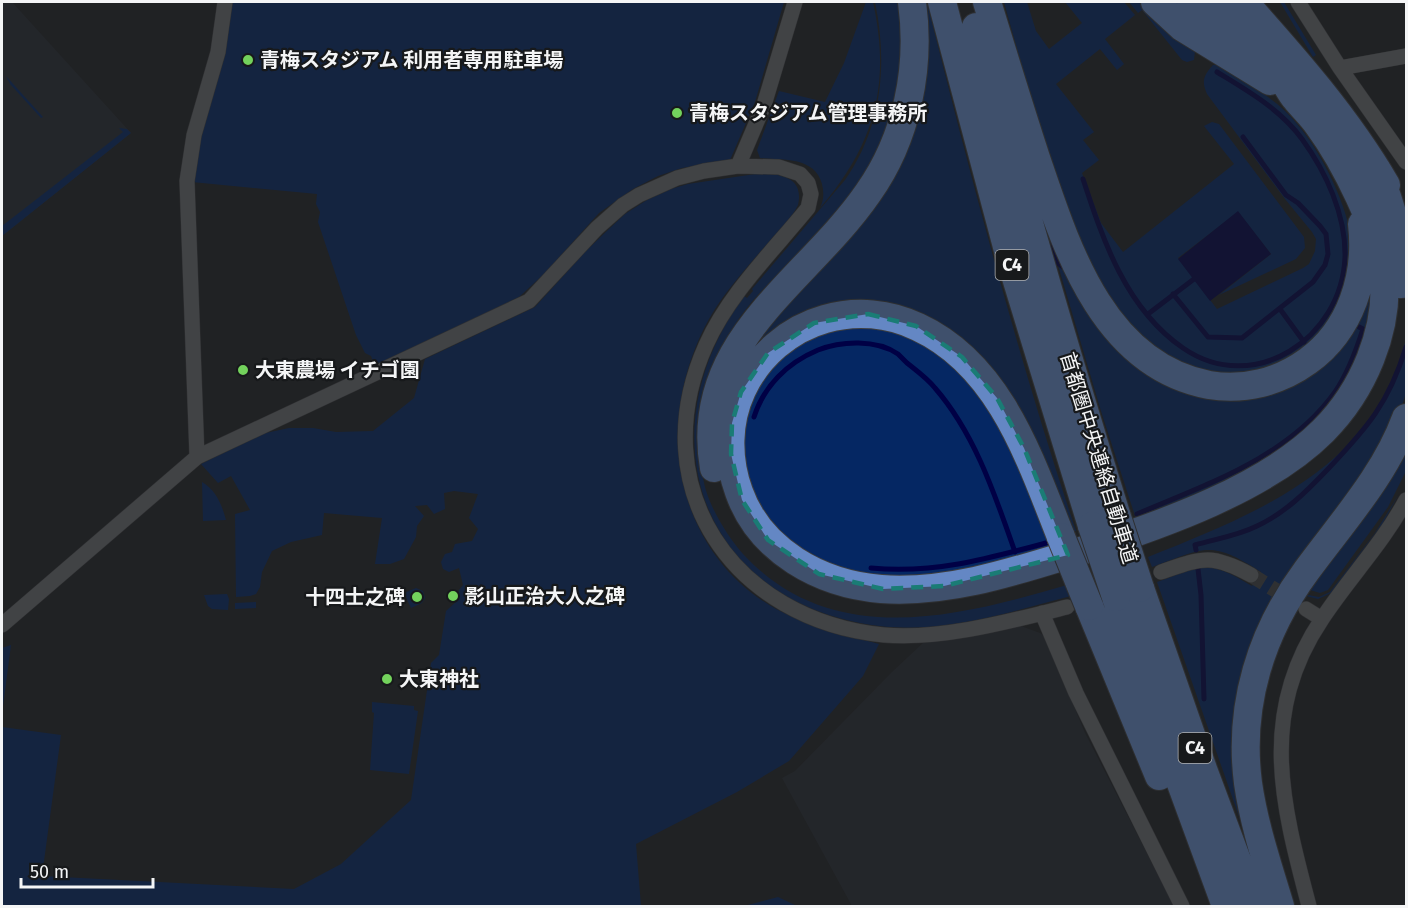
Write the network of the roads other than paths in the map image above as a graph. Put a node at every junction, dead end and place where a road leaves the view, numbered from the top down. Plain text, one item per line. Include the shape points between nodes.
1 (225, 2) edge
2 (795, 2) edge
3 (912, 2) edge
4 (942, 2) edge
5 (969, 2) edge
6 (987, 2) edge
7 (1155, 2) edge
8 (1174, 2) edge
9 (1191, 2) edge
10 (1209, 2) edge
11 (1224, 2) edge
12 (1244, 2) edge
13 (1257, 2) edge
14 (1265, 2) edge
15 (1298, 2) edge
16 (1292, 47) junction
17 (1236, 56) junction
18 (1407, 56) edge
19 (1340, 68) junction
20 (1294, 88) junction
21 (1407, 162) edge
22 (738, 166) junction
23 (1377, 170) junction
24 (1360, 200) junction
25 (1407, 225) edge
26 (1407, 418) edge
27 (197, 457) junction
28 (1407, 500) edge
29 (1104, 521) junction
30 (1251, 575) tunnel mouth
31 (1139, 586) junction
32 (1078, 607) junction
33 (1306, 609) tunnel mouth
34 (1042, 613) junction
35 (1322, 619) junction
36 (2, 625) edge
37 (1182, 906) edge
38 (1218, 906) edge
39 (1226, 906) edge
40 (1254, 906) edge
41 (1280, 906) edge
42 (1309, 906) edge

1 - 27 street via 218,52 194,135 187,181
2 - 22 street via 764,105
3 - 23 highway via 911,85 900,130 882,171 843,225 752,324 721,379 713,412 713,466 734,520 772,565 817,591 849,601 897,606 943,602 1009,588 1104,561 1170,535 1250,500 1306,466 1358,414 1381,375 1393,340 1401,288 1400,248
4 - 29 highway, 首都圏中央連絡自動車道 / C4 via 1010,258
5 - 29 highway, 首都圏中央連絡自動車道 / C4 via 1050,301
6 - 24 highway via 1048,192 1081,273 1118,331 1165,370 1194,382 1230,387 1252,385 1277,379 1323,349 1340,328 1357,291 1363,248
7 - 17 highway via 1182,27
8 - 17 highway
9 - 17 highway
10 - 17 highway via 1225,20
11 - 20 highway via 1245,40
12 - 20 highway
13 - 16 highway
14 - 16 highway
15 - 19 street
16 - 20 highway
17 - 20 highway
18 - 19 street
19 - 21 street
20 - 23 highway
20 - 24 highway
22 - 27 street via 691,174 639,195 597,228 538,293 518,307
22 - 34 street via 768,165 792,170 805,178 811,194 808,208 726,309 706,345 693,381 686,421 688,470 697,503 716,543 742,573 784,604 813,618 860,631 896,636 933,634
23 - 25 highway
24 - 32 highway, bridge via 1380,251 1384,302 1368,364 1335,418 1287,460 1241,487 1143,530 1053,560 960,583 913,589 852,585 805,567 768,540 736,485 730,438 741,392 753,371 793,333 844,315 892,318 940,340 982,377 998,398 1024,448 1061,537
26 - 41 highway via 1369,488 1292,592 1255,672 1246,721 1249,784 1254,816
27 - 36 street
28 - 35 street via 1368,560
29 - 31 highway, 首都圏中央連絡自動車道 / C4, bridge
30 - 31 street via 1227,562 1207,559 1193,561
31 - 39 highway, 首都圏中央連絡自動車道 / C4 via 1179,780
31 - 40 highway, 首都圏中央連絡自動車道 / C4
32 - 34 street
32 - 38 highway via 1132,715
33 - 35 street
34 - 37 street via 1076,693
35 - 42 street via 1290,687 1280,753 1283,794

